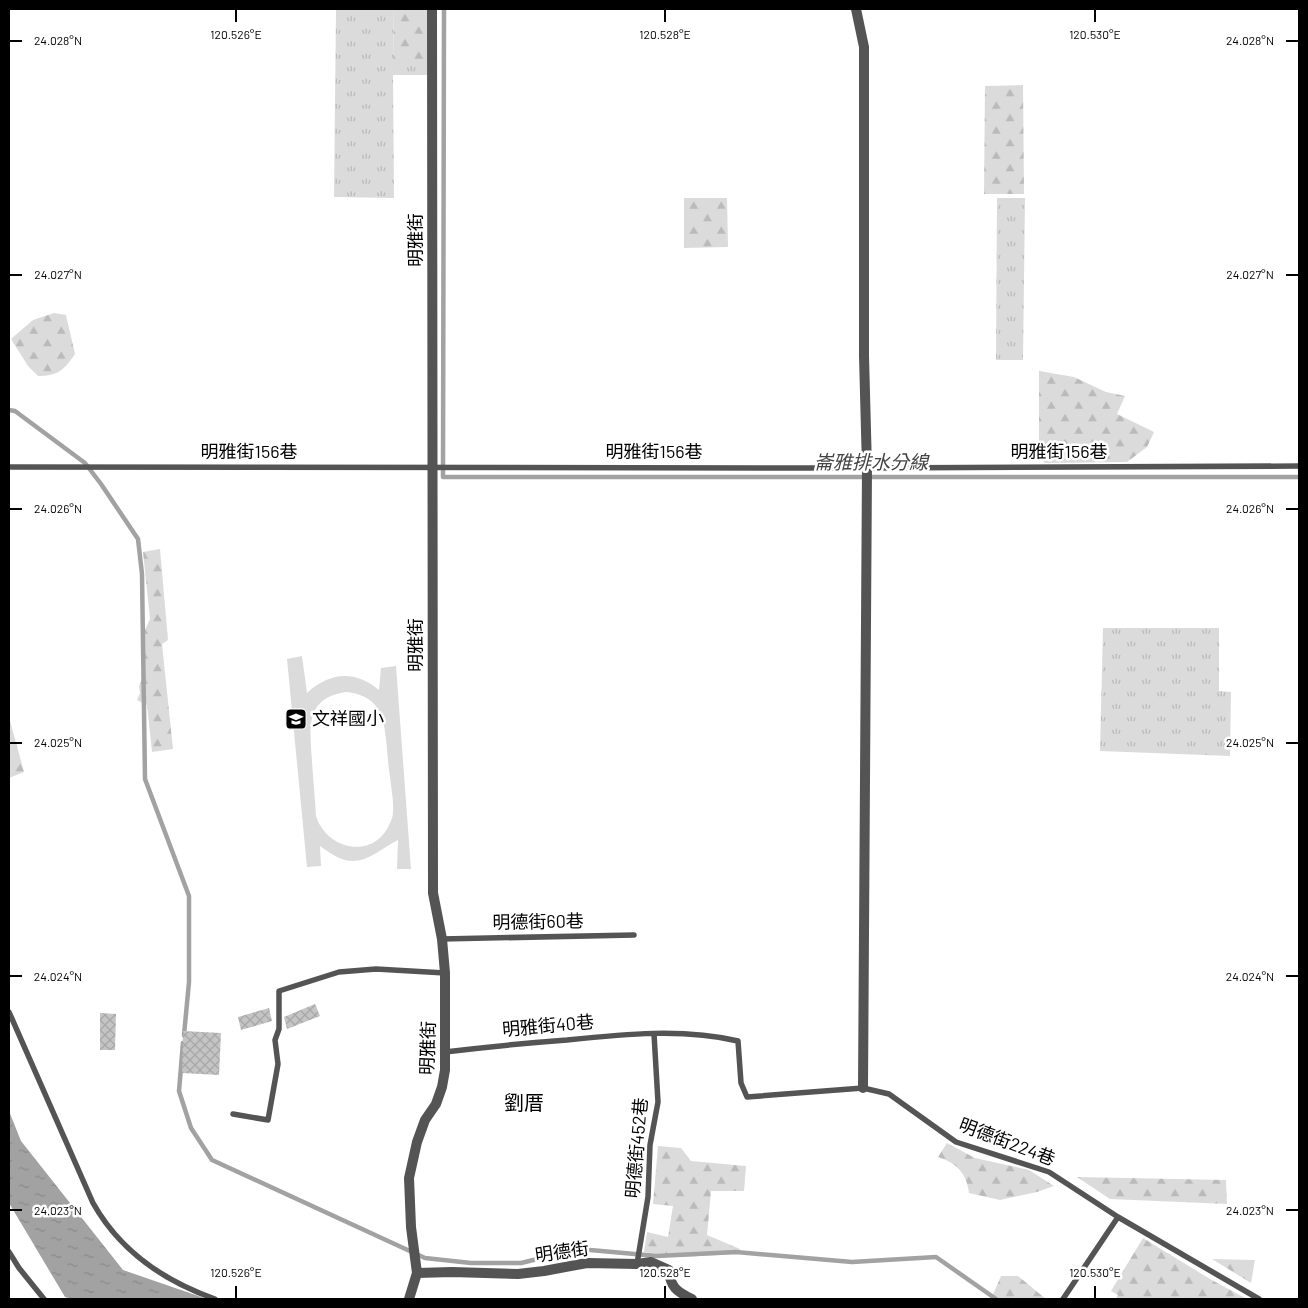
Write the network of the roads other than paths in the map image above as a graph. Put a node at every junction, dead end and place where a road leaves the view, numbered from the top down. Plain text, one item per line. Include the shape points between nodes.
1 (432, 9) edge
2 (856, 9) edge
3 (433, 466) junction
4 (1299, 466) edge
5 (9, 467) edge
6 (867, 468) junction
7 (634, 935) dead end
8 (442, 939) junction
9 (445, 973) junction
10 (9, 1012) edge
11 (654, 1034) junction
12 (446, 1052) junction
13 (863, 1088) junction
14 (234, 1114) dead end
15 (1118, 1217) junction
16 (9, 1252) edge
17 (637, 1264) junction
18 (417, 1273) junction
19 (44, 1299) edge
20 (214, 1299) edge
21 (409, 1299) edge
22 (692, 1299) edge
23 (1063, 1299) edge
24 (1259, 1299) edge

1 - 3 street, 明雅街
2 - 6 street via 864,47
3 - 5 lane, 明雅街156巷
3 - 6 lane, 明雅街156巷
3 - 8 street, 明雅街 via 433,893
4 - 6 lane, 明雅街156巷
6 - 13 street
7 - 8 lane, 明德街60巷
8 - 9 street, 明雅街
9 - 12 street, 明雅街
9 - 14 lane via 376,969 339,972 279,991 279,1029 275,1040 278,1064 268,1120
10 - 20 lane via 93,1203 106,1225 129,1250 159,1272
11 - 12 lane, 明雅街40巷
11 - 13 lane, 明德街224巷 via 718,1036 738,1041 741,1083 747,1097
11 - 17 lane, 明德街452巷 via 658,1102
12 - 18 street, 明雅街 via 442,1087 417,1142 409,1178
13 - 15 lane, 明德街224巷 via 889,1094 956,1142 1049,1172
15 - 23 lane
15 - 24 lane, 明德街224巷
16 - 19 lane
17 - 18 street, 明德街 via 587,1263 518,1274
17 - 22 street, 明德街 via 651,1262 669,1270 670,1282 679,1293
18 - 21 street

